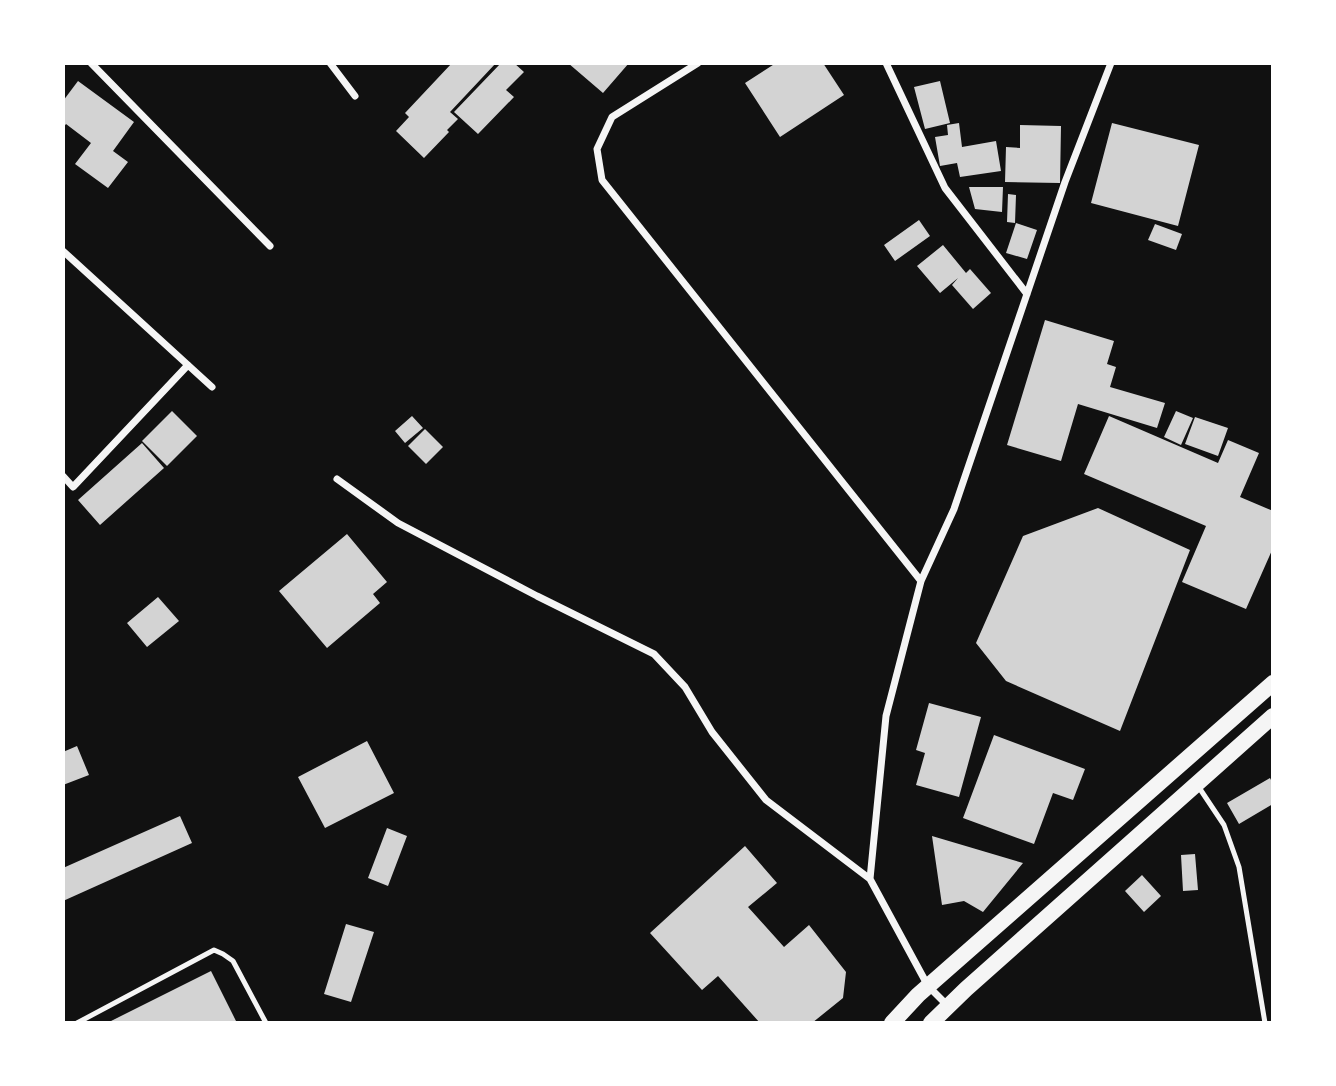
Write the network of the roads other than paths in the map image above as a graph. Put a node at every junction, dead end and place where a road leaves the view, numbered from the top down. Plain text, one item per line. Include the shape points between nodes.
1 (91, 63) edge
2 (330, 63) edge
3 (698, 63) edge
4 (886, 63) edge
5 (1111, 63) edge
6 (355, 96) dead end
7 (270, 246) dead end
8 (63, 251) edge
9 (1027, 294) junction
10 (188, 365) junction
11 (212, 387) dead end
12 (63, 476) edge
13 (337, 479) dead end
14 (921, 581) junction
15 (1273, 683) edge
16 (1273, 716) edge
17 (1196, 784) junction
18 (870, 879) junction
19 (928, 986) junction
20 (948, 1006) junction
21 (76, 1023) edge
22 (266, 1023) edge
23 (892, 1023) edge
24 (931, 1023) edge
25 (1265, 1023) edge

1 - 7 street
2 - 6 street
3 - 14 street via 612,117 597,149 602,180
4 - 9 street via 945,188
5 - 9 street
8 - 10 street
9 - 14 street via 954,509
10 - 11 street
10 - 12 street via 73,487
13 - 18 street via 397,523 654,654 685,687 712,733 766,800
14 - 18 street via 886,716
15 - 19 main road
16 - 17 main road
17 - 20 main road
17 - 25 lane via 1224,825 1239,867
18 - 19 street
19 - 20 street
19 - 23 main road
20 - 24 main road
21 - 22 lane via 214,950 233,961

